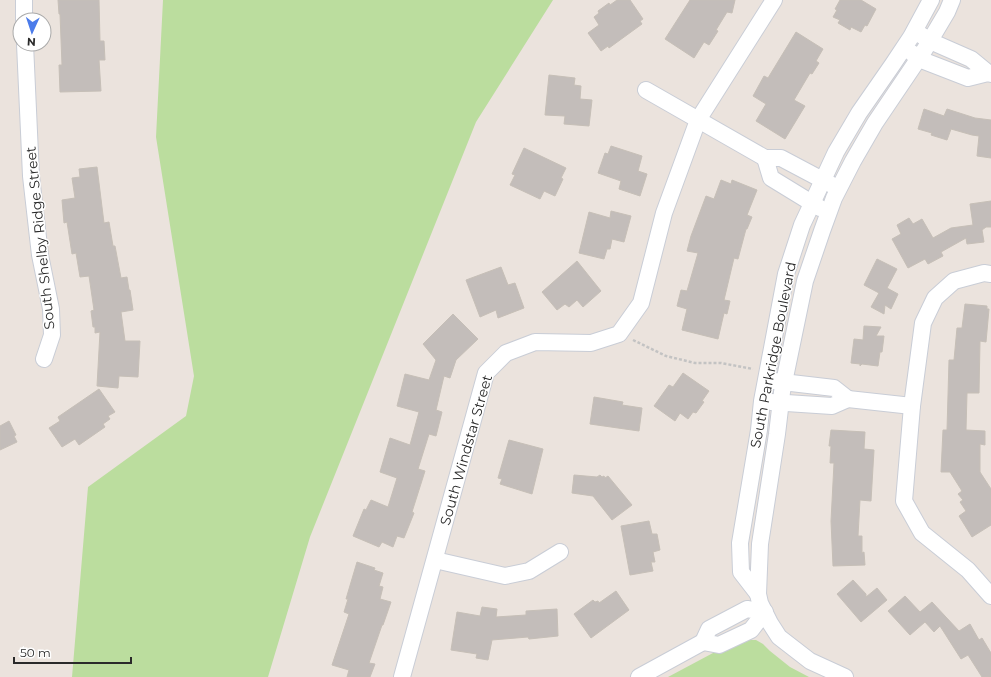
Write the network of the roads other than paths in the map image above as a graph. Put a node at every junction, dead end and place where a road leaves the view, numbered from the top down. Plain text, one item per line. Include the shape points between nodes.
1 (24, 0) edge
2 (774, 0) edge
3 (931, 0) edge
4 (952, 0) edge
5 (24, 12) edge
6 (914, 30) junction
7 (930, 41) junction
8 (904, 46) junction
9 (25, 52) edge
10 (919, 59) junction
11 (990, 74) edge
12 (646, 90) dead end
13 (698, 120) junction
14 (765, 158) junction
15 (823, 179) junction
16 (839, 188) junction
17 (812, 203) junction
18 (828, 213) junction
19 (991, 274) edge
20 (44, 359) dead end
21 (767, 376) junction
22 (784, 382) junction
23 (848, 399) junction
24 (762, 401) junction
25 (781, 402) junction
26 (912, 406) junction
27 (560, 552) dead end
28 (435, 560) junction
29 (758, 594) junction
30 (991, 596) edge
31 (765, 612) junction
32 (402, 677) edge
33 (639, 677) edge
34 (845, 677) edge

1 - 5 street
2 - 13 street
3 - 6 street, South Parkridge Boulevard
4 - 7 street, South Parkridge Boulevard
6 - 7 street
6 - 8 street, South Parkridge Boulevard
7 - 10 street, South Parkridge Boulevard
7 - 11 street via 971,59
8 - 10 street
8 - 15 street, South Parkridge Boulevard via 859,113
9 - 20 street, South Shelby Ridge Street via 31,176 40,255 51,309 52,335
10 - 11 street via 968,78
10 - 16 street, South Parkridge Boulevard via 875,123
12 - 13 street
13 - 14 street
13 - 28 street, South Windstar Street via 664,213 641,303 619,334 591,344 535,342 506,353 486,373
14 - 15 street via 782,158
14 - 17 street via 771,178
15 - 16 street
15 - 17 street, South Parkridge Boulevard
16 - 18 street, South Parkridge Boulevard
17 - 18 street
17 - 21 street, South Parkridge Boulevard via 786,274
18 - 22 street, South Parkridge Boulevard via 805,282
19 - 26 street via 984,273 954,281 935,298 923,323
21 - 22 street
21 - 24 street, South Parkridge Boulevard
22 - 23 street via 834,388
22 - 25 street, South Parkridge Boulevard
23 - 25 street via 832,406
23 - 26 street
24 - 25 street
24 - 29 street, South Parkridge Boulevard via 740,543 740,572
25 - 29 street, South Parkridge Boulevard via 760,544
26 - 30 street via 904,501 922,533 968,570
27 - 28 street via 529,571 505,576
28 - 32 street, South Windstar Street
29 - 31 street, South Parkridge Boulevard
31 - 33 street via 751,630 720,645 703,642
31 - 34 street, South Parkridge Boulevard via 779,637 810,661

